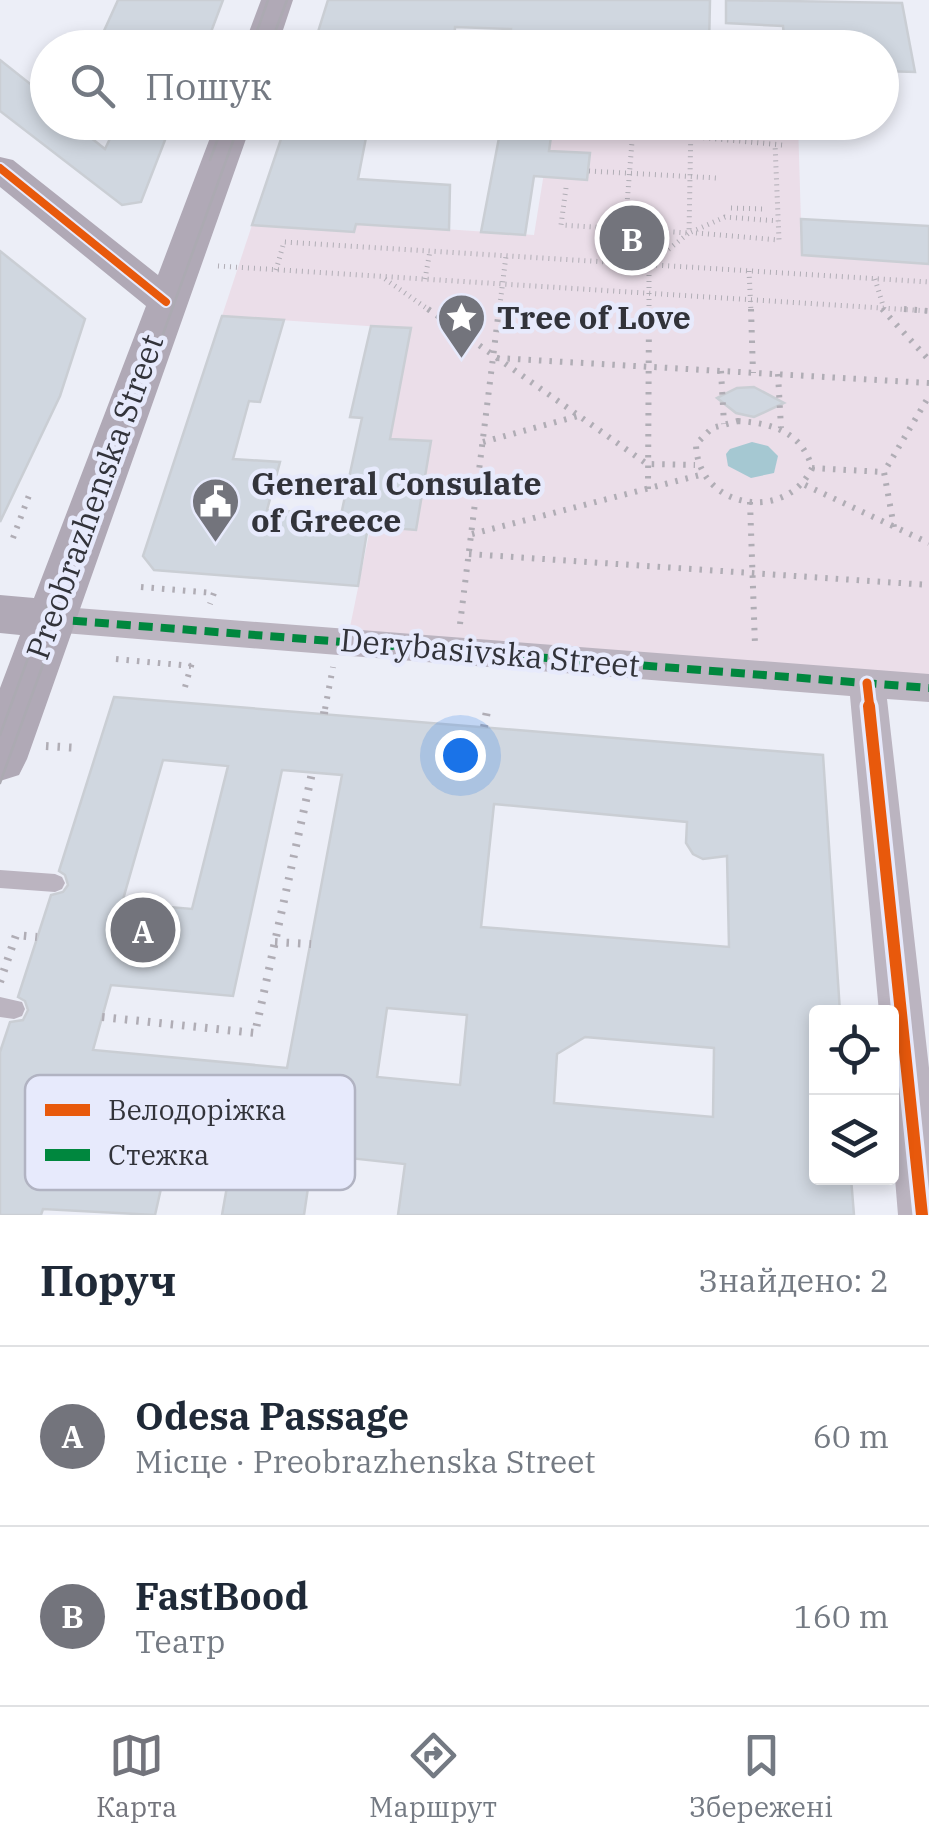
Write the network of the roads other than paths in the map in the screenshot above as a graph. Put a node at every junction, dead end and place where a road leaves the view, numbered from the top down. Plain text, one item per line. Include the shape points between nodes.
1 (277, 0) edge
2 (266, 30) edge
3 (227, 140) edge
4 (0, 168) edge
5 (174, 283) junction
6 (0, 614) edge
7 (51, 619) junction
8 (867, 683) junction
9 (929, 688) edge
10 (22, 752) edge
11 (0, 880) edge
12 (55, 883) dead end
13 (922, 1215) edge

1 - 2 main road
3 - 5 main road, Preobrazhenska Street
4 - 5 main road
5 - 7 main road, Preobrazhenska Street
6 - 7 main road
7 - 8 street, Derybasivska Street
7 - 10 main road, Preobrazhenska Street
8 - 9 street, Derybasivska Street
8 - 13 street
11 - 12 lane

